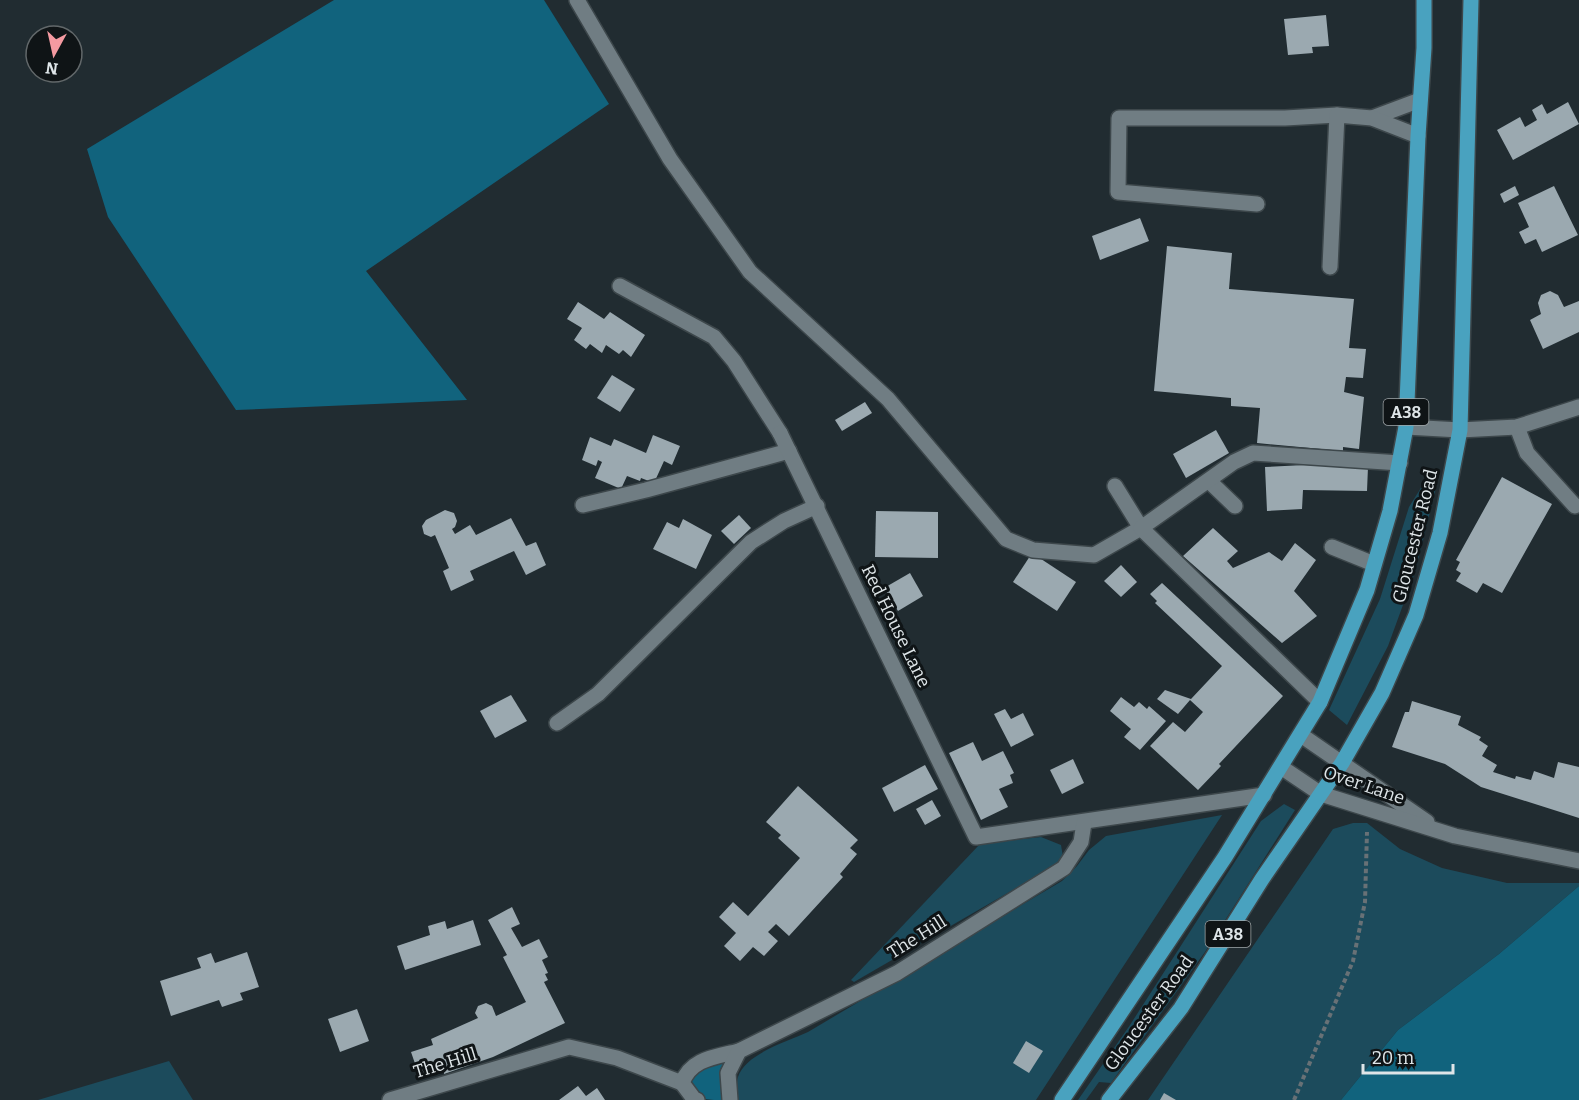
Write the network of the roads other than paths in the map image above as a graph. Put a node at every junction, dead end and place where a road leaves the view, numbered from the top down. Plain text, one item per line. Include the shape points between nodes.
1 (577, 0) edge
2 (1424, 0) edge
3 (1471, 0) edge
4 (1420, 100) junction
5 (1338, 115) junction
6 (1372, 118) junction
7 (1418, 136) junction
8 (1257, 204) dead end
9 (1330, 267) dead end
10 (620, 286) dead end
11 (1579, 407) edge
12 (1406, 427) junction
13 (1517, 427) junction
14 (1460, 430) junction
15 (789, 451) junction
16 (1400, 463) junction
17 (1209, 481) junction
18 (1115, 486) dead end
19 (583, 505) dead end
20 (817, 506) junction
21 (1235, 506) dead end
22 (1575, 506) dead end
23 (1141, 528) junction
24 (1332, 547) dead end
25 (1374, 564) junction
26 (1320, 702) junction
27 (557, 723) dead end
28 (1301, 735) junction
29 (1342, 763) junction
30 (1281, 767) junction
31 (1321, 794) junction
32 (1264, 795) junction
33 (1084, 823) junction
34 (1438, 830) junction
35 (1579, 861) edge
36 (739, 1051) junction
37 (682, 1083) junction
38 (390, 1100) edge
39 (696, 1100) edge
40 (730, 1100) edge
41 (1062, 1100) edge
42 (1109, 1100) edge

1 - 23 street via 670,159 750,273 888,399 1006,539 1033,550 1094,555
2 - 4 main road, Gloucester Road / A38
3 - 14 main road, Gloucester Road / A38
4 - 6 street
4 - 7 main road, Gloucester Road / A38
5 - 6 street
5 - 8 street via 1119,118 1118,192
5 - 9 street
6 - 7 street
7 - 12 main road, Gloucester Road / A38
10 - 15 street, Red House Lane via 714,337 734,361
11 - 13 street
12 - 14 street
12 - 16 main road, Gloucester Road / A38
13 - 14 street
13 - 22 street via 1527,453
14 - 29 main road, Gloucester Road / A38 via 1440,533 1416,615 1382,693
15 - 19 street
15 - 20 street, Red House Lane
16 - 17 street via 1253,453
16 - 25 main road, Gloucester Road / A38
17 - 21 street
17 - 23 street
18 - 23 street
20 - 27 street via 751,542 598,694
20 - 33 street, Red House Lane via 976,837
23 - 26 street
24 - 25 street
25 - 26 main road, Gloucester Road / A38
26 - 28 main road, Gloucester Road / A38
28 - 29 street, Over Lane
28 - 30 main road, Gloucester Road / A38
29 - 31 main road, Gloucester Road / A38
29 - 34 street, Over Lane
30 - 31 street, Over Lane
30 - 32 main road, Gloucester Road / A38
31 - 34 street, Over Lane
31 - 42 main road, Gloucester Road / A38 via 1181,1008
32 - 33 street
32 - 41 main road, Gloucester Road / A38
33 - 36 street, The Hill via 1081,842 1064,868 897,973
34 - 35 street, Over Lane
36 - 37 street, The Hill via 699,1061 685,1074
36 - 40 street via 728,1073
37 - 38 street, The Hill via 617,1058 568,1047
37 - 39 street, The Hill

